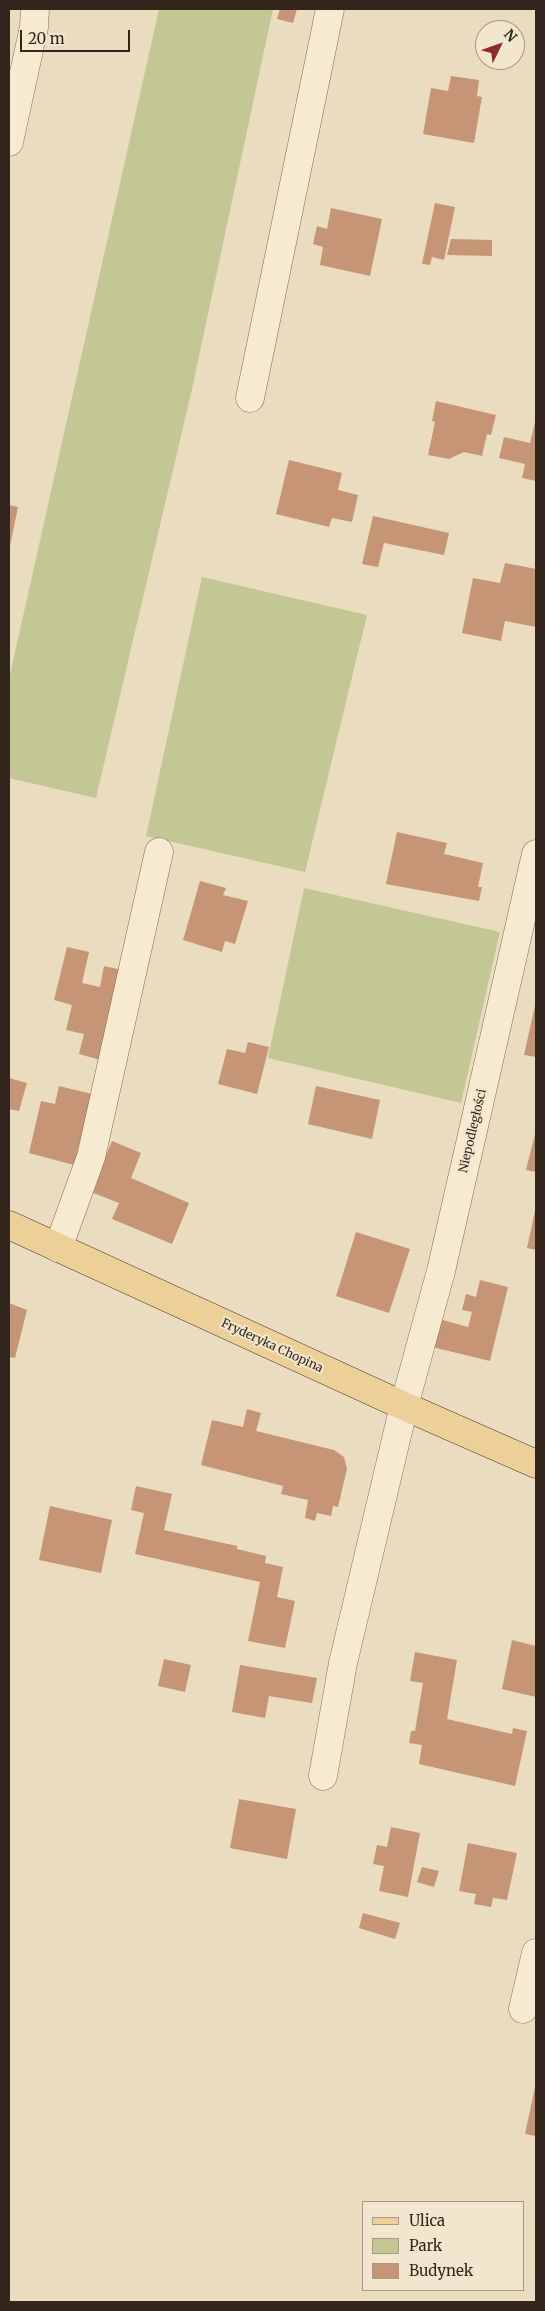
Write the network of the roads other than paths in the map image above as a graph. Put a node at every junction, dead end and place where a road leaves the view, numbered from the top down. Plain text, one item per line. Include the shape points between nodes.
1 (35, 9) edge
2 (330, 9) edge
3 (9, 142) edge
4 (250, 398) dead end
5 (159, 852) dead end
6 (536, 854) edge
7 (9, 1226) edge
8 (58, 1248) junction
9 (404, 1406) junction
10 (536, 1464) edge
11 (323, 1776) dead end
12 (536, 1953) edge
13 (523, 2009) dead end

1 - 3 street
2 - 4 street
5 - 8 street via 91,1157
6 - 9 street, Niepodległości via 441,1271
7 - 8 main road, Fryderyka Chopina
8 - 9 main road, Fryderyka Chopina
9 - 10 main road, Fryderyka Chopina
9 - 11 street, Niepodległości via 344,1663
12 - 13 street

